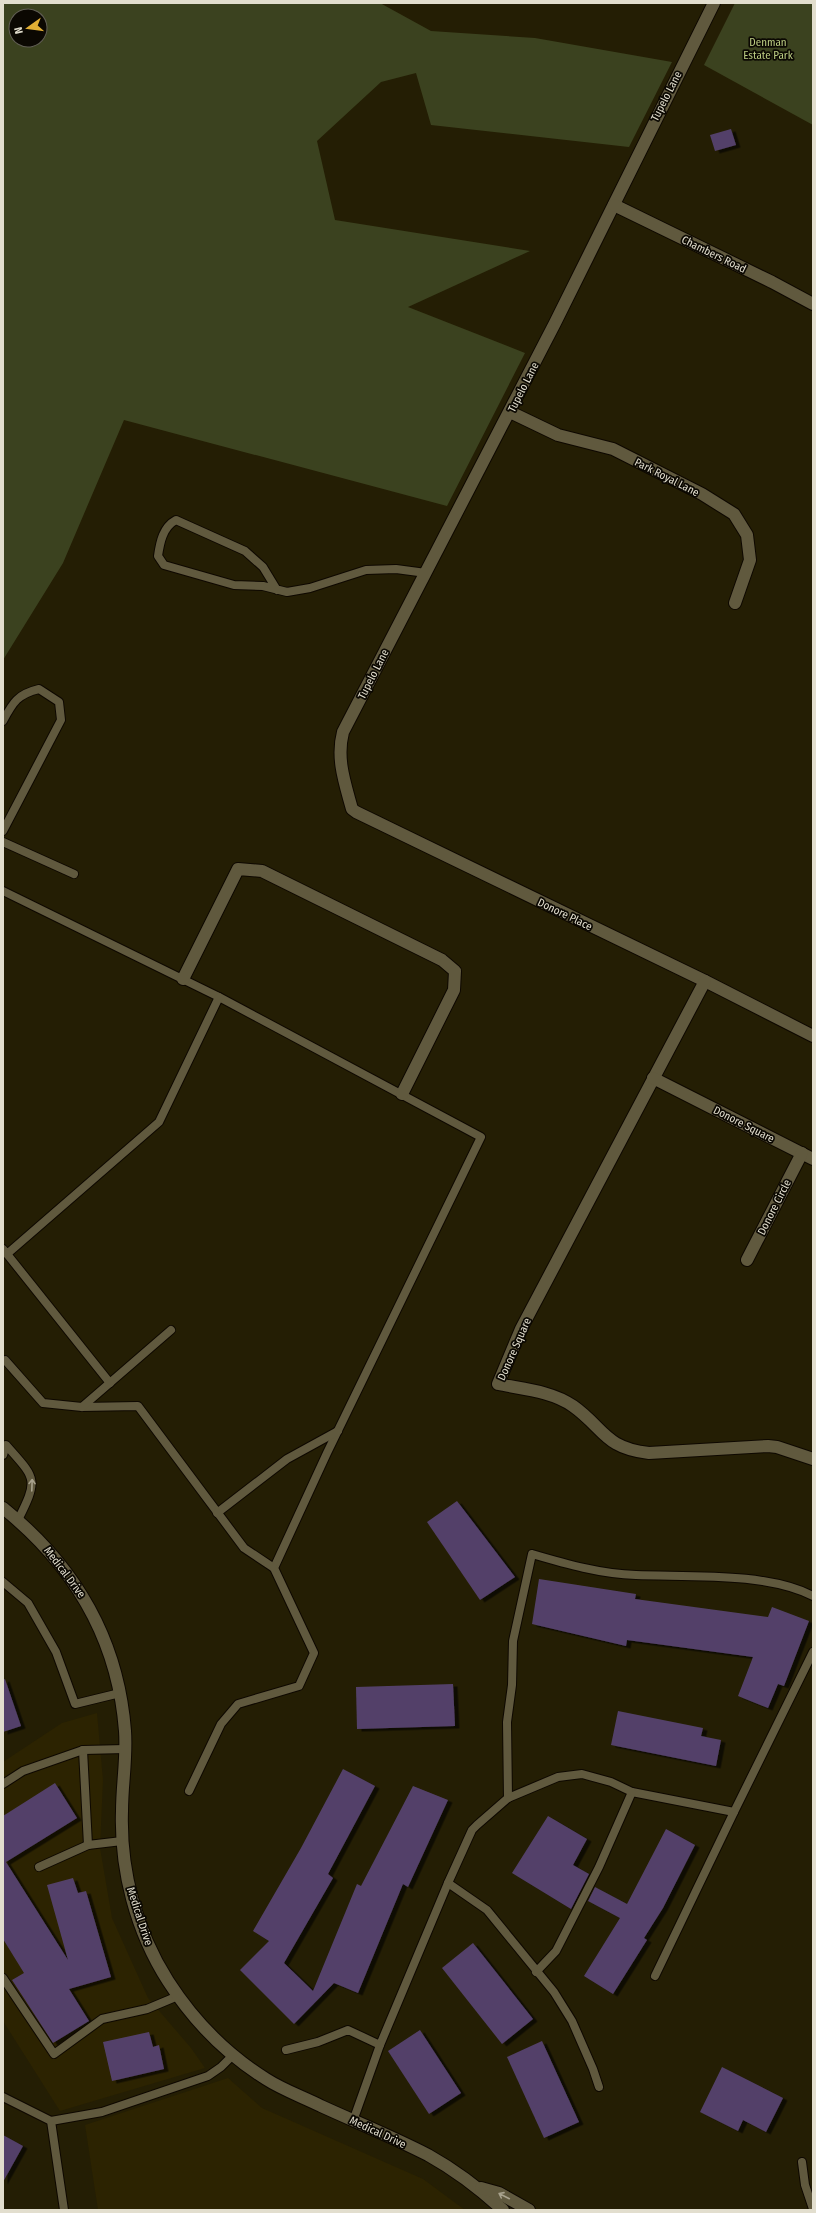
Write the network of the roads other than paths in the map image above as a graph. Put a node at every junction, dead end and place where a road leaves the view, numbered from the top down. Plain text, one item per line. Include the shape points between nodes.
1 (714, 3) edge
2 (614, 205) junction
3 (813, 304) edge
4 (510, 412) junction
5 (426, 573) junction
6 (277, 590) junction
7 (735, 603) dead end
8 (3, 721) edge
9 (342, 771) joint
10 (3, 831) edge
11 (3, 842) edge
12 (74, 874) dead end
13 (3, 891) edge
14 (183, 979) junction
15 (705, 981) junction
16 (218, 997) junction
17 (813, 1036) edge
18 (653, 1078) junction
19 (402, 1094) junction
20 (802, 1153) junction
21 (813, 1159) edge
22 (5, 1251) edge
23 (747, 1260) dead end
24 (172, 1330) dead end
25 (3, 1361) edge
26 (110, 1383) junction
27 (82, 1407) junction
28 (338, 1431) junction
29 (4, 1443) edge
30 (3, 1455) edge
31 (813, 1459) edge
32 (3, 1508) edge
33 (218, 1513) junction
34 (18, 1520) junction
35 (274, 1568) junction
36 (3, 1582) edge
37 (813, 1596) edge
38 (813, 1652) edge
39 (120, 1693) junction
40 (125, 1749) junction
41 (83, 1750) junction
42 (3, 1784) edge
43 (189, 1791) dead end
44 (632, 1792) junction
45 (508, 1798) junction
46 (734, 1812) junction
47 (122, 1841) junction
48 (88, 1845) junction
49 (39, 1867) dead end
50 (448, 1883) junction
51 (536, 1972) junction
52 (655, 1976) dead end
53 (3, 1978) edge
54 (178, 1996) junction
55 (380, 2045) junction
56 (286, 2050) dead end
57 (233, 2055) junction
58 (599, 2087) dead end
59 (3, 2097) edge
60 (51, 2121) junction
61 (353, 2121) junction
62 (802, 2162) dead end
63 (478, 2187) junction
64 (529, 2209) edge
65 (813, 2209) edge
66 (64, 2210) edge
67 (497, 2210) edge
68 (503, 2210) edge

1 - 2 street, Tupelo Lane
2 - 3 street, Chambers Road
2 - 4 street, Tupelo Lane
4 - 5 street, Tupelo Lane
4 - 7 street, Park Royal Lane via 558,435 613,449 702,494 734,514 747,535 750,560
5 - 6 lane via 366,570 300,591
5 - 9 street, Tupelo Lane via 343,732 340,745
6 - 6 lane via 263,586 234,585 164,564 158,556 160,541 169,524 176,520 245,551 263,566
8 - 10 lane via 9,709 23,693 39,689 59,702 61,720
9 - 15 street, Donore Place via 352,809 356,812
11 - 12 lane
13 - 14 lane
14 - 16 lane
14 - 19 street via 238,869 262,871 442,960 455,971 454,990
15 - 17 street, Donore Place
15 - 18 street, Donore Square
16 - 19 lane
16 - 22 lane via 159,1122
18 - 20 street, Donore Square
18 - 31 street, Donore Square via 521,1329 498,1384 547,1394 562,1400 574,1406 611,1442 638,1452 768,1446
19 - 28 lane via 481,1136
20 - 21 street, Donore Square
20 - 23 street, Donore Circle
22 - 26 lane
24 - 26 lane
25 - 27 lane via 5,1360 42,1403
26 - 27 lane
27 - 33 lane via 138,1406
28 - 33 lane via 287,1459
28 - 35 lane
29 - 30 lane
34 -> 29 lane via 30,1496 33,1480 30,1472
32 - 34 street, Medical Drive
33 - 35 lane via 244,1548
34 - 39 street, Medical Drive via 55,1556 76,1583 93,1613 104,1640
35 - 43 lane via 314,1653 300,1686 238,1704 221,1724
36 - 39 lane via 28,1603 56,1652 76,1704
37 - 45 lane via 774,1583 709,1576 634,1575 578,1568 532,1554 513,1641 512,1685 507,1722
38 - 46 lane
39 - 40 street, Medical Drive
40 - 41 lane
40 - 47 street, Medical Drive
41 - 42 lane via 23,1771
41 - 48 lane
44 - 45 lane via 611,1782 582,1774 558,1776
44 - 46 lane
44 - 51 lane via 599,1867 556,1952
45 - 50 lane via 472,1830
46 - 52 lane
47 - 48 lane
47 - 54 street, Medical Drive via 124,1865 138,1917 148,1944
48 - 49 lane
50 - 51 lane via 487,1910
50 - 55 lane
51 - 58 lane via 554,1992 572,2021
53 - 54 lane via 54,2054 102,2019 147,2009
54 - 57 street, Medical Drive via 200,2025
55 - 56 lane via 348,2030 318,2042
55 - 61 lane
57 - 60 lane via 208,2076 102,2112
57 - 61 street, Medical Drive via 268,2080
59 - 60 lane
60 - 66 lane
61 - 63 street, Medical Drive via 428,2155
62 - 65 lane via 805,2185
64 -> 63 street, Medical Drive via 499,2193
63 - 67 street
63 - 68 street, Medical Drive

